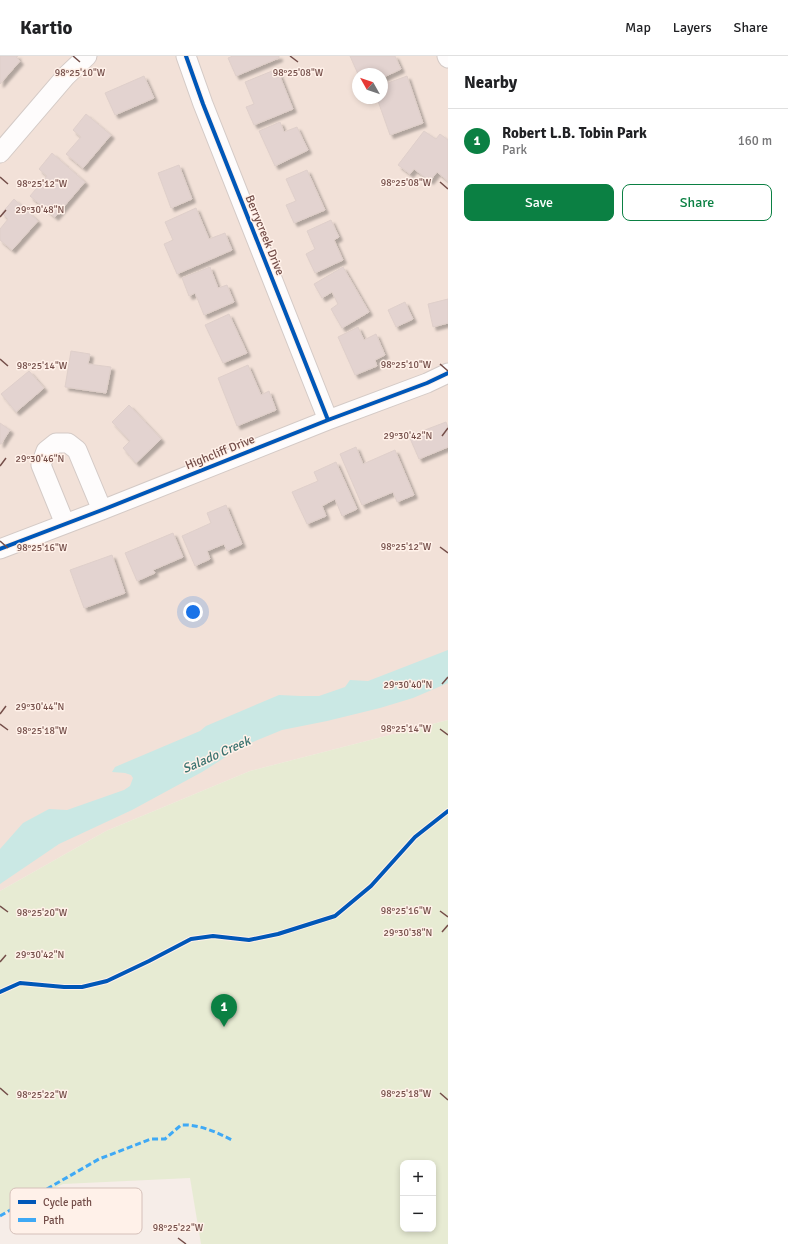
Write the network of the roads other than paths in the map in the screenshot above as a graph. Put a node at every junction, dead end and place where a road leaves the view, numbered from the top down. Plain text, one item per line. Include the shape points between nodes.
1 (87, 56) edge
2 (186, 56) edge
3 (0, 153) edge
4 (448, 373) edge
5 (328, 420) junction
6 (102, 510) junction
7 (65, 524) junction
8 (0, 549) edge

1 - 3 street via 66,76
2 - 5 street, Berrycreek Drive
4 - 5 street, Highcliff Drive
5 - 6 street, Highcliff Drive
6 - 7 street, Highcliff Drive
6 - 7 street via 77,450 68,444 56,443 46,452 41,465
7 - 8 street, Highcliff Drive

